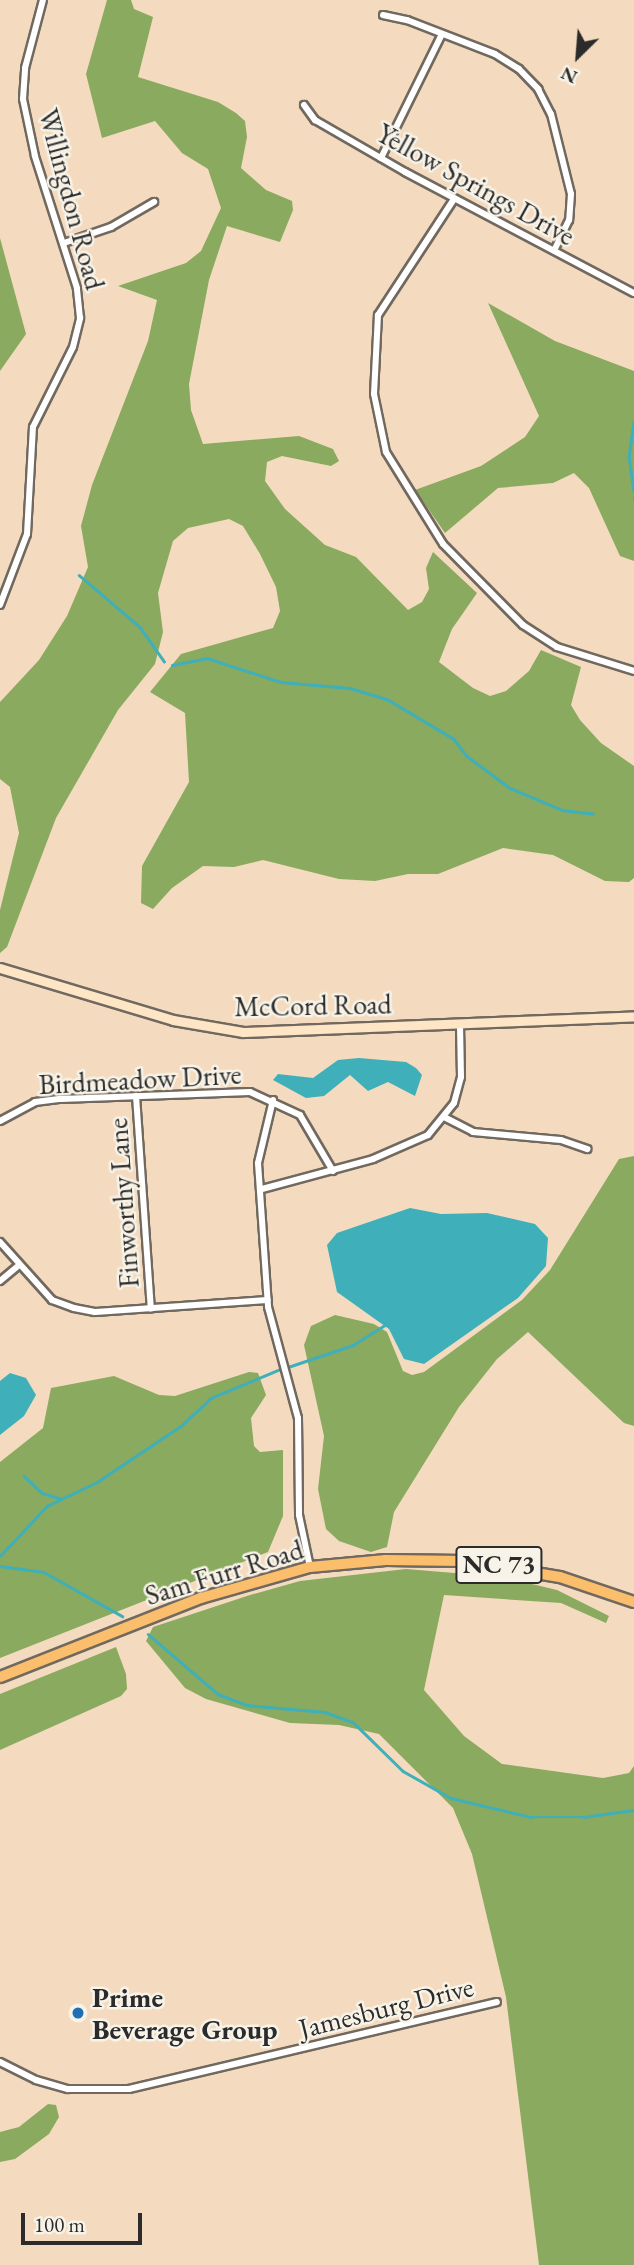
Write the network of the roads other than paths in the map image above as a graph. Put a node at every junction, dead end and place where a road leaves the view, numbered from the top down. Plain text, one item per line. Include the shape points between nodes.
1 (43, 0) edge
2 (383, 15) dead end
3 (442, 34) junction
4 (304, 105) dead end
5 (381, 158) junction
6 (454, 199) junction
7 (154, 202) dead end
8 (64, 243) junction
9 (554, 251) junction
10 (634, 293) edge
11 (0, 605) edge
12 (634, 671) edge
13 (0, 968) edge
14 (634, 1016) edge
15 (460, 1024) junction
16 (136, 1096) junction
17 (273, 1100) junction
18 (446, 1118) junction
19 (0, 1121) edge
20 (587, 1149) dead end
21 (333, 1171) junction
22 (262, 1189) junction
23 (0, 1242) edge
24 (19, 1265) junction
25 (0, 1281) edge
26 (268, 1300) junction
27 (151, 1308) junction
28 (310, 1567) junction
29 (634, 1602) edge
30 (0, 1677) edge
31 (497, 2002) dead end
32 (0, 2062) edge

1 - 8 street, Willingdon Road via 25,68 23,99 35,156
2 - 3 street
3 - 5 street
3 - 9 street via 512,63 548,105 571,194 569,220
4 - 5 street, Yellow Springs Drive via 315,120
5 - 6 street, Yellow Springs Drive
6 - 9 street, Yellow Springs Drive
6 - 12 street via 386,297 376,323 375,402 386,452 443,544 523,625 557,647
7 - 8 street via 111,227
8 - 11 street, Willingdon Road via 77,288 77,332 33,427 27,534
9 - 10 street, Yellow Springs Drive
13 - 15 street, McCord Road via 218,1029 294,1032
14 - 15 street, McCord Road
15 - 18 street via 461,1077
16 - 17 street, Birdmeadow Drive via 226,1091
16 - 19 street, Birdmeadow Drive via 35,1102
16 - 27 street, Finworthy Lane
17 - 21 street, Birdmeadow Drive via 300,1115
17 - 22 street via 259,1147
18 - 20 street via 473,1132 561,1140
18 - 21 street via 409,1146
21 - 22 street
22 - 26 street
23 - 24 street
24 - 25 street
24 - 27 street via 52,1300 74,1308 95,1312
26 - 27 street
26 - 28 street via 270,1324 298,1418 299,1515
28 - 29 main road, Sam Furr Road / NC 73 via 386,1560 464,1561 560,1577
28 - 30 main road, Sam Furr Road / NC 73 via 201,1598
31 - 32 street, Jamesburg Drive via 129,2089 68,2089 36,2081

